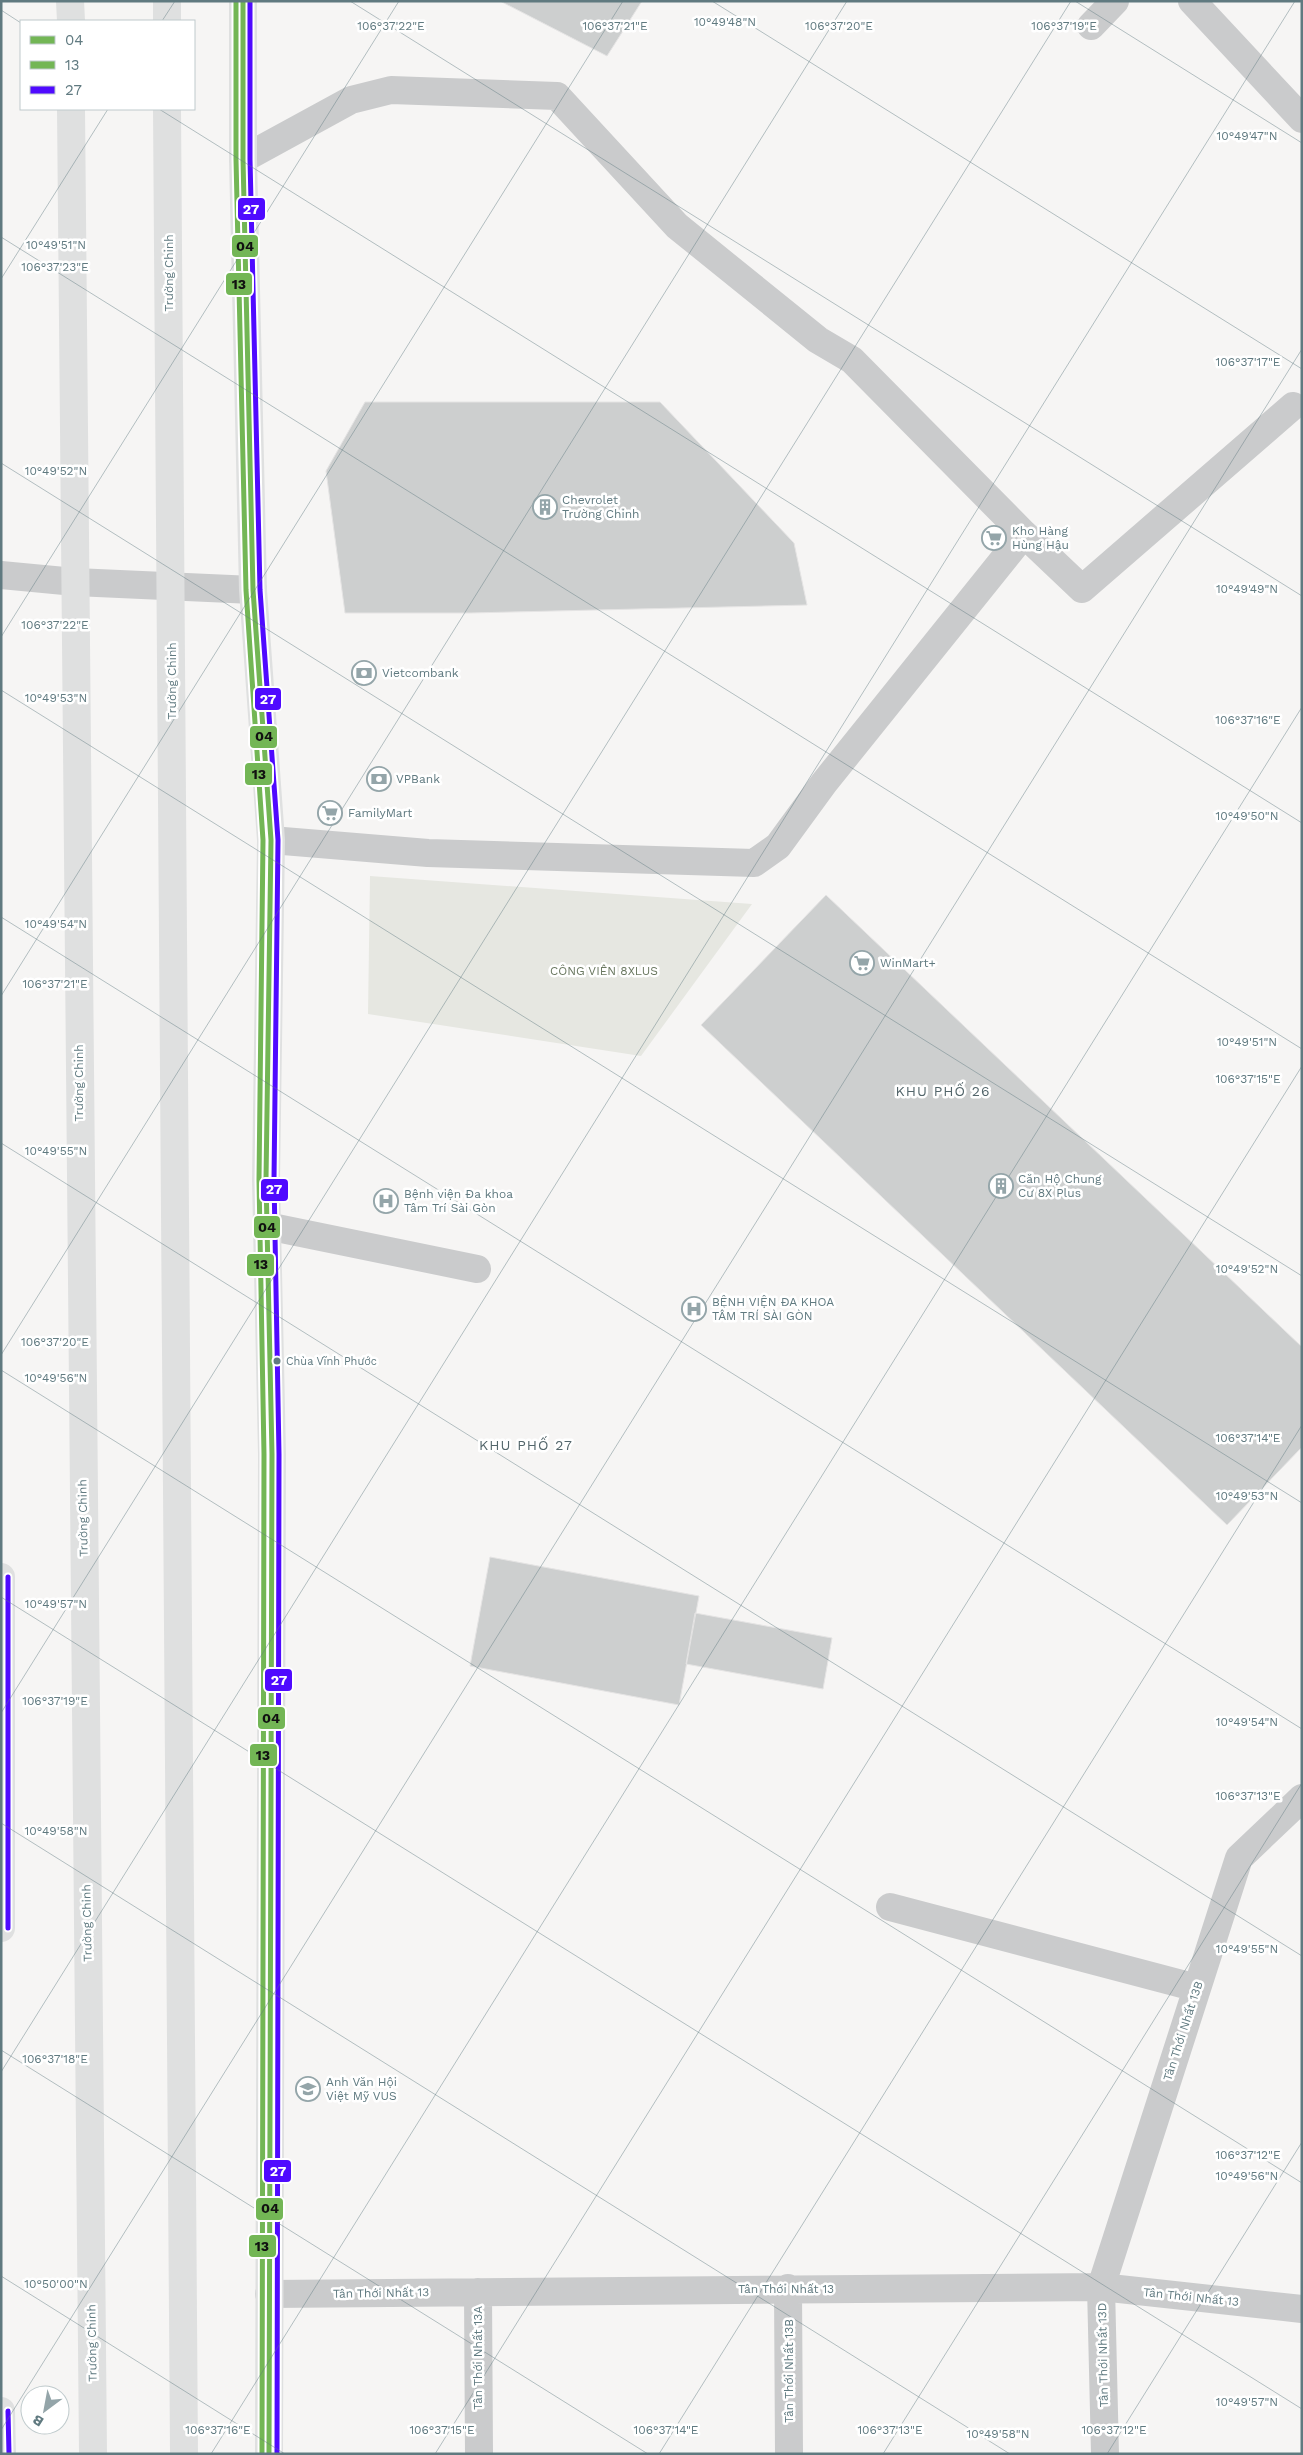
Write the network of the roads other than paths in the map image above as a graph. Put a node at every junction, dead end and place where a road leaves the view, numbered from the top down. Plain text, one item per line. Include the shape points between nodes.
1 (70, 1) edge
2 (166, 1) edge
3 (243, 1) edge
4 (1115, 1) edge
5 (1192, 1) edge
6 (71, 20) edge
7 (167, 20) edge
8 (1091, 26) dead end
9 (71, 110) edge
10 (167, 110) edge
11 (1302, 119) edge
12 (243, 159) junction
13 (1292, 406) dead end
14 (1024, 534) junction
15 (1, 575) edge
16 (75, 582) junction
17 (171, 587) junction
18 (253, 590) junction
19 (271, 840) junction
20 (267, 1226) junction
21 (477, 1269) dead end
22 (1, 1577) edge
23 (1302, 1798) edge
24 (2, 1832) edge
25 (890, 1907) dead end
26 (1, 1928) edge
27 (1197, 1988) junction
28 (1101, 2287) junction
29 (788, 2288) junction
30 (478, 2292) junction
31 (269, 2294) junction
32 (1302, 2309) edge
33 (1, 2411) edge
34 (2, 2454) edge
35 (93, 2454) edge
36 (184, 2454) edge
37 (269, 2454) edge
38 (479, 2454) edge
39 (789, 2454) edge
40 (1105, 2454) edge

1 - 6 main road
2 - 7 main road
3 - 12 main road
4 - 8 street
5 - 11 street
9 - 16 main road, Trường Chinh
10 - 17 main road, Trường Chinh
12 - 14 street via 351,100 391,90 557,96 677,226 818,340 852,360
12 - 18 main road
13 - 14 street via 1082,590
14 - 19 street via 778,846 754,863 428,853
15 - 16 street
16 - 17 street
16 - 35 main road, Trường Chinh
17 - 18 street
17 - 36 main road, Trường Chinh
18 - 19 main road
19 - 20 main road
20 - 21 street
20 - 31 main road via 272,1454
22 - 24 main road
23 - 27 street, Tân Thới Nhất 13B via 1239,1858
24 - 26 main road
25 - 27 street
27 - 28 street, Tân Thới Nhất 13B
28 - 29 street, Tân Thới Nhất 13
28 - 32 street, Tân Thới Nhất 13
28 - 40 street, Tân Thới Nhất 13D
29 - 30 street, Tân Thới Nhất 13
29 - 39 street, Tân Thới Nhất 13B
30 - 31 street, Tân Thới Nhất 13
30 - 38 street, Tân Thới Nhất 13A
31 - 37 main road
33 - 34 main road

